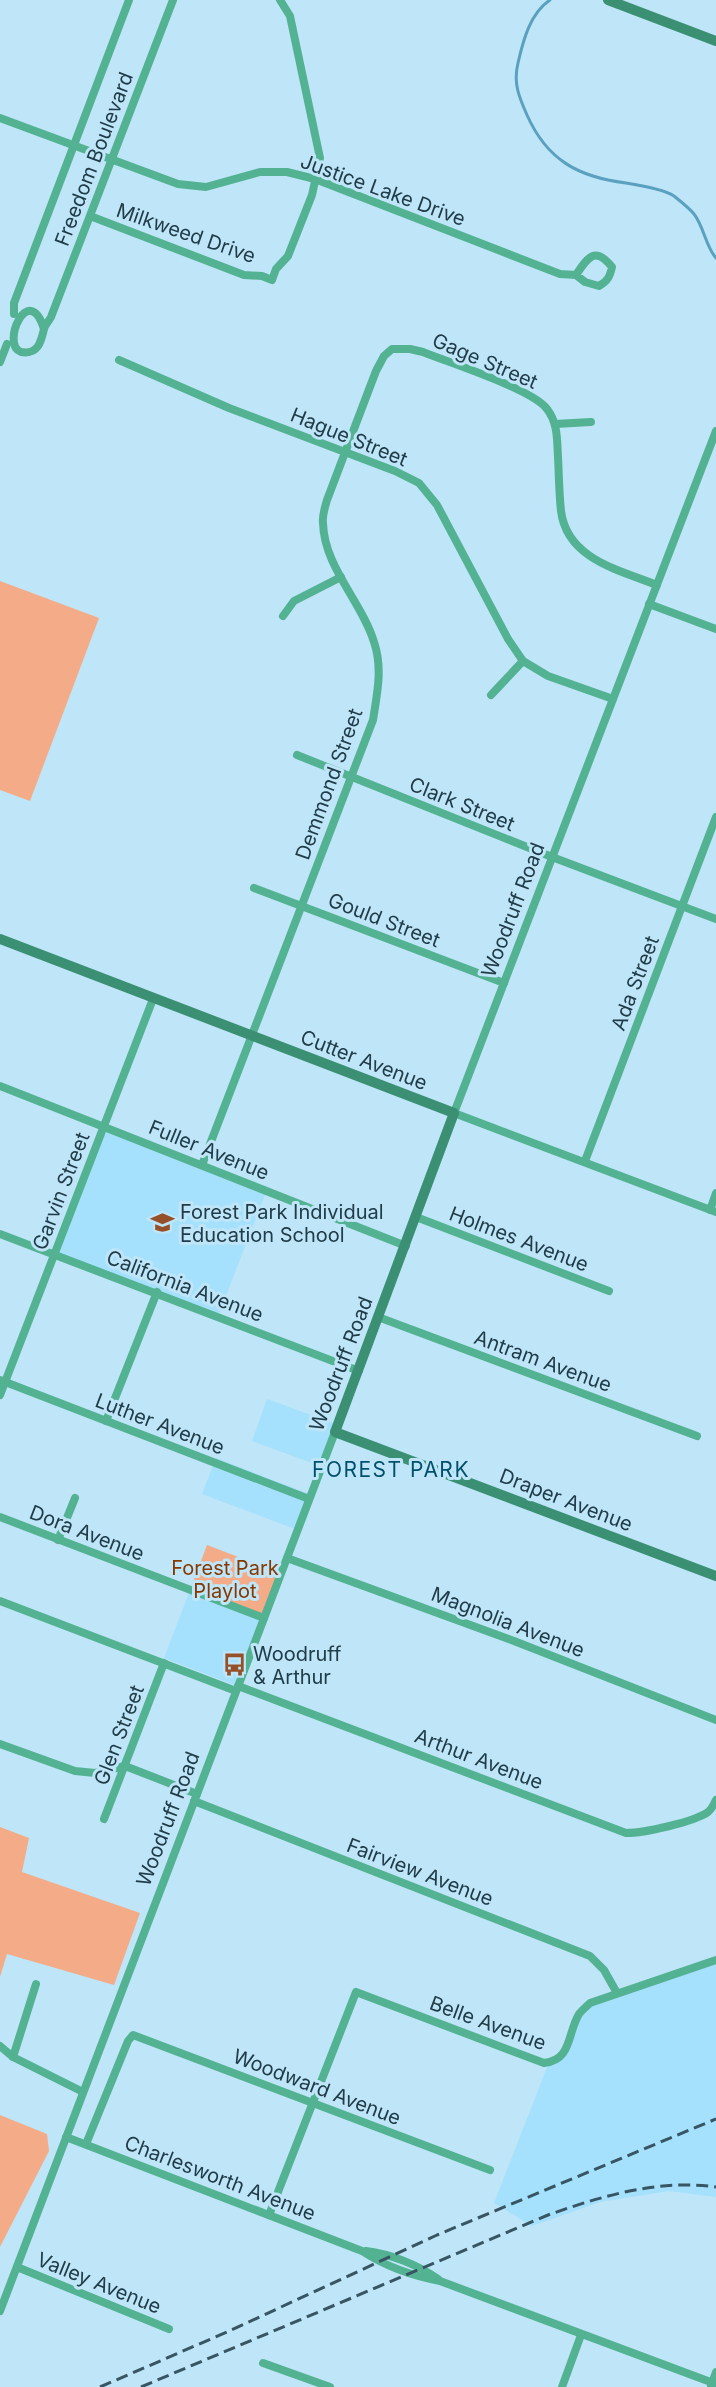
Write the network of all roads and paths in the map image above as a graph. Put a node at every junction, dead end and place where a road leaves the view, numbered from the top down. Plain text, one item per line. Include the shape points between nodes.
1 (129, 0) edge
2 (173, 0) edge
3 (280, 0) edge
4 (608, 0) edge
5 (716, 41) edge
6 (0, 118) edge
7 (73, 146) junction
8 (111, 159) junction
9 (315, 179) junction
10 (90, 216) junction
11 (576, 275) junction
12 (44, 329) junction
13 (392, 349) joint
14 (119, 360) dead end
15 (0, 362) edge
16 (591, 422) dead end
17 (555, 424) junction
18 (716, 431) edge
19 (345, 452) junction
20 (341, 577) junction
21 (657, 585) junction
22 (649, 604) junction
23 (282, 616) dead end
24 (716, 629) edge
25 (524, 661) junction
26 (491, 695) dead end
27 (613, 699) junction
28 (297, 755) dead end
29 (350, 777) junction
30 (716, 817) edge
31 (552, 857) junction
32 (254, 888) dead end
33 (682, 906) junction
34 (301, 907) junction
35 (716, 919) edge
36 (0, 939) edge
37 (504, 983) junction
38 (153, 999) junction
39 (252, 1036) junction
40 (0, 1086) edge
41 (454, 1113) junction
42 (104, 1126) junction
43 (585, 1161) junction
44 (202, 1165) junction
45 (716, 1193) edge
46 (713, 1211) edge
47 (416, 1217) junction
48 (0, 1234) edge
49 (405, 1246) junction
50 (55, 1254) junction
51 (609, 1291) dead end
52 (157, 1292) junction
53 (378, 1317) junction
54 (358, 1371) junction
55 (3, 1381) edge
56 (0, 1395) edge
57 (106, 1421) junction
58 (335, 1431) junction
59 (697, 1436) dead end
60 (75, 1498) dead end
61 (309, 1499) junction
62 (0, 1517) edge
63 (58, 1540) junction
64 (287, 1557) junction
65 (716, 1576) edge
66 (0, 1601) edge
67 (264, 1618) junction
68 (164, 1663) junction
69 (237, 1688) junction
70 (716, 1720) edge
71 (0, 1744) edge
72 (124, 1766) junction
73 (196, 1797) junction
74 (716, 1800) edge
75 (104, 1819) dead end
76 (716, 1960) edge
77 (36, 1984) dead end
78 (617, 1993) junction
79 (0, 2046) edge
80 (13, 2057) junction
81 (83, 2092) junction
82 (313, 2104) junction
83 (66, 2137) junction
84 (86, 2144) junction
85 (490, 2170) dead end
86 (269, 2215) junction
87 (17, 2267) junction
88 (0, 2311) edge
89 (169, 2329) dead end
90 (581, 2335) junction
91 (263, 2363) dead end
92 (716, 2372) edge
93 (713, 2385) edge
94 (325, 2386) edge
95 (562, 2387) edge

1 - 7 street, Freedom Boulevard
2 - 8 street, Freedom Boulevard
3 - 9 street via 290,16 320,158
4 - 5 street
6 - 7 street, Justice Lake Drive
7 - 8 street, Justice Lake Drive
7 - 12 street, Freedom Boulevard via 11,316 33,314
8 - 9 street, Justice Lake Drive via 178,184 206,187 260,172 287,172
8 - 10 street, Freedom Boulevard
9 - 10 street, Milkweed Drive via 288,256 272,280 244,275
9 - 11 street, Justice Lake Drive via 560,274
10 - 12 street, Freedom Boulevard
11 - 11 street, Justice Lake Drive via 599,286 610,276 612,267 597,255 589,257
12 - 15 street, Freedom Boulevard via 42,342 32,351 18,352 5,341
13 - 17 street, Gage Street via 423,352 530,395 547,408
13 - 19 street, Demmond Street via 376,371
14 - 19 street, Hague Street
16 - 17 street
17 - 21 street via 561,514 569,537 584,553 602,563
18 - 21 street, Woodruff Road
19 - 20 street, Demmond Street via 322,522 327,546
19 - 25 street, Hague Street via 419,483 437,505 508,639
20 - 23 street via 294,601
20 - 29 street, Demmond Street via 375,643 380,678 373,720
21 - 22 street, Woodruff Road
22 - 24 street
22 - 27 street, Woodruff Road
25 - 26 street
25 - 27 street, Hague Street via 548,676
27 - 31 street, Woodruff Road
28 - 29 street, Clark Street
29 - 31 street, Clark Street
29 - 34 street, Demmond Street
30 - 33 street, Ada Street
31 - 33 street, Clark Street
31 - 37 street, Woodruff Road
32 - 34 street, Gould Street
33 - 35 street, Clark Street
33 - 43 street, Ada Street
34 - 37 street, Gould Street
34 - 39 street, Demmond Street
36 - 38 street, Cutter Avenue
37 - 41 street, Woodruff Road
38 - 39 street, Cutter Avenue
38 - 42 street, Garvin Street
39 - 41 street, Cutter Avenue
39 - 44 street, Demmond Street
40 - 42 street, Fuller Avenue
41 - 43 street, Cutter Avenue
41 - 47 street, Woodruff Road
42 - 44 street, Fuller Avenue
42 - 50 street, Garvin Street
43 - 46 street, Cutter Avenue
44 - 49 street, Fuller Avenue
45 - 46 street
47 - 49 street, Woodruff Road
47 - 51 street, Holmes Avenue
48 - 50 street, California Avenue
49 - 53 street, Woodruff Road
50 - 52 street, California Avenue
50 - 55 street, Garvin Street
52 - 54 street, California Avenue
52 - 57 street
53 - 54 street, Woodruff Road
53 - 59 street, Antram Avenue
54 - 58 street, Woodruff Road
55 - 56 street, Garvin Street
55 - 57 street, Luther Avenue
57 - 61 street, Luther Avenue
58 - 61 street, Woodruff Road
58 - 65 street, Draper Avenue
60 - 63 street
61 - 64 street, Woodruff Road
62 - 63 street, Dora Avenue
63 - 67 street, Dora Avenue
64 - 67 street, Woodruff Road
64 - 70 street, Magnolia Avenue
66 - 68 street, Arthur Avenue
67 - 69 street, Woodruff Road
68 - 69 street, Arthur Avenue
68 - 72 street, Glen Street
69 - 73 street, Woodruff Road
69 - 74 street, Arthur Avenue via 626,1833 643,1833 710,1811
71 - 72 street via 75,1771 95,1773
72 - 73 street, Fairview Avenue
72 - 75 street, Glen Street
73 - 78 street, Fairview Avenue via 590,1956 604,1970
73 - 81 street, Woodruff Road
76 - 78 street, Belle Avenue
77 - 80 street
78 - 82 street, Belle Avenue via 590,2003 579,2014 563,2055 556,2062 544,2063 356,1992
79 - 80 street
80 - 81 street
81 - 83 street, Woodruff Road
82 - 84 street, Woodward Avenue via 133,2035
82 - 85 street, Woodward Avenue
82 - 86 street
83 - 84 street, Charlesworth Avenue
83 - 87 street, Woodruff Road
84 - 86 street, Charlesworth Avenue
86 - 90 street, Charlesworth Avenue via 362,2251 389,2256 440,2281
87 - 88 street, Woodruff Road
87 - 89 street, Valley Avenue
90 - 93 street, Charlesworth Avenue
90 - 95 street
91 - 94 street
92 - 93 street

